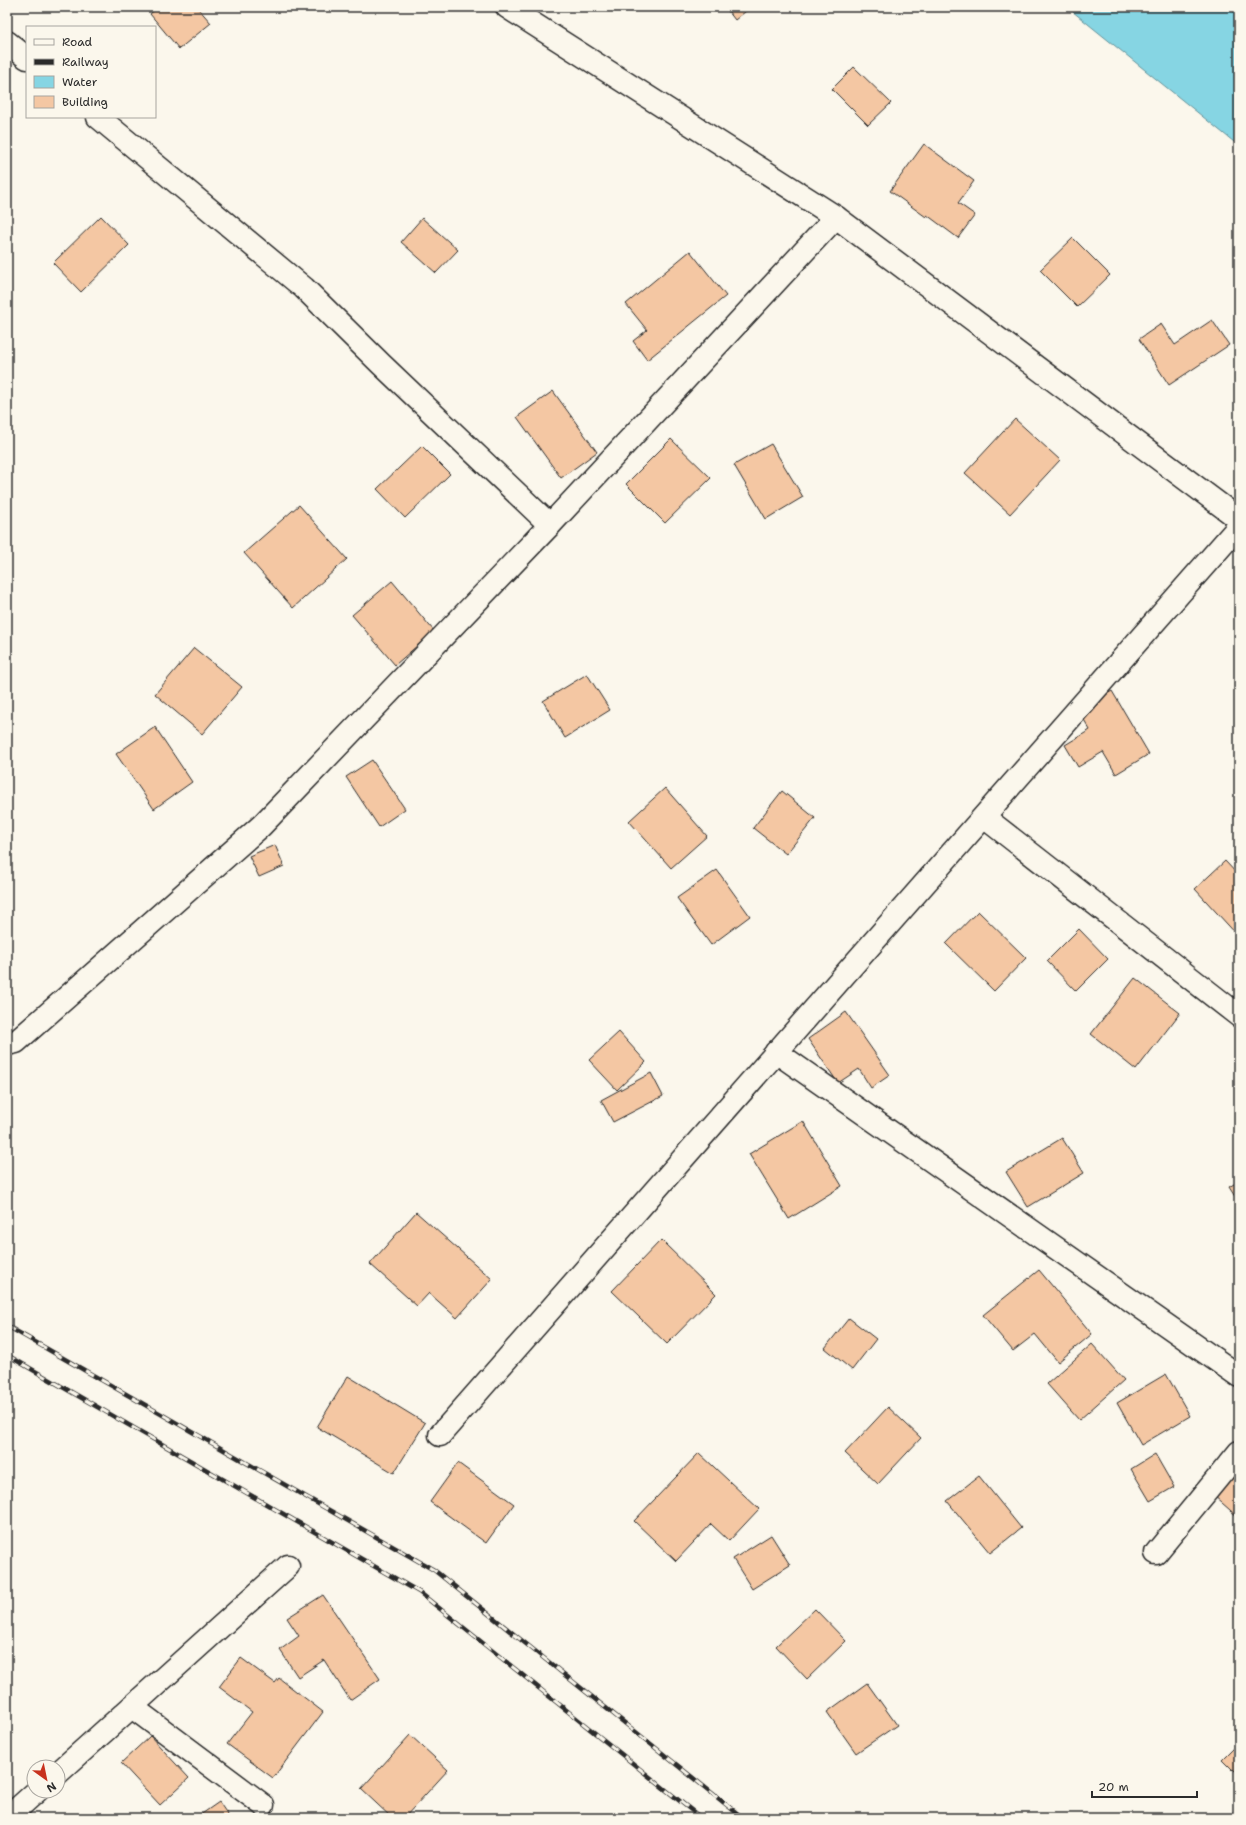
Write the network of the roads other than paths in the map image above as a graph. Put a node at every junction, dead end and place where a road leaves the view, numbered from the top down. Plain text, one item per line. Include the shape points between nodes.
1 (507, 7) edge
2 (7, 42) edge
3 (26, 57) edge
4 (99, 118) edge
5 (836, 217) junction
6 (1239, 519) edge
7 (550, 524) junction
8 (1239, 526) edge
9 (984, 817) junction
10 (1239, 1016) edge
11 (7, 1044) edge
12 (776, 1052) junction
13 (1239, 1376) edge
14 (440, 1435) dead end
15 (1239, 1452) edge
16 (1156, 1553) dead end
17 (288, 1566) dead end
18 (132, 1707) junction
19 (66, 1766) edge
20 (28, 1799) edge
21 (264, 1805) dead end
22 (7, 1818) edge

1 - 5 street
2 - 3 street
4 - 7 street via 304,288
5 - 6 street
5 - 7 street
7 - 11 street via 261,826 16,1042
8 - 9 street
9 - 10 street
9 - 12 street
12 - 13 street
12 - 14 street
15 - 16 street
17 - 18 street
18 - 19 street
18 - 21 street
20 - 22 street

